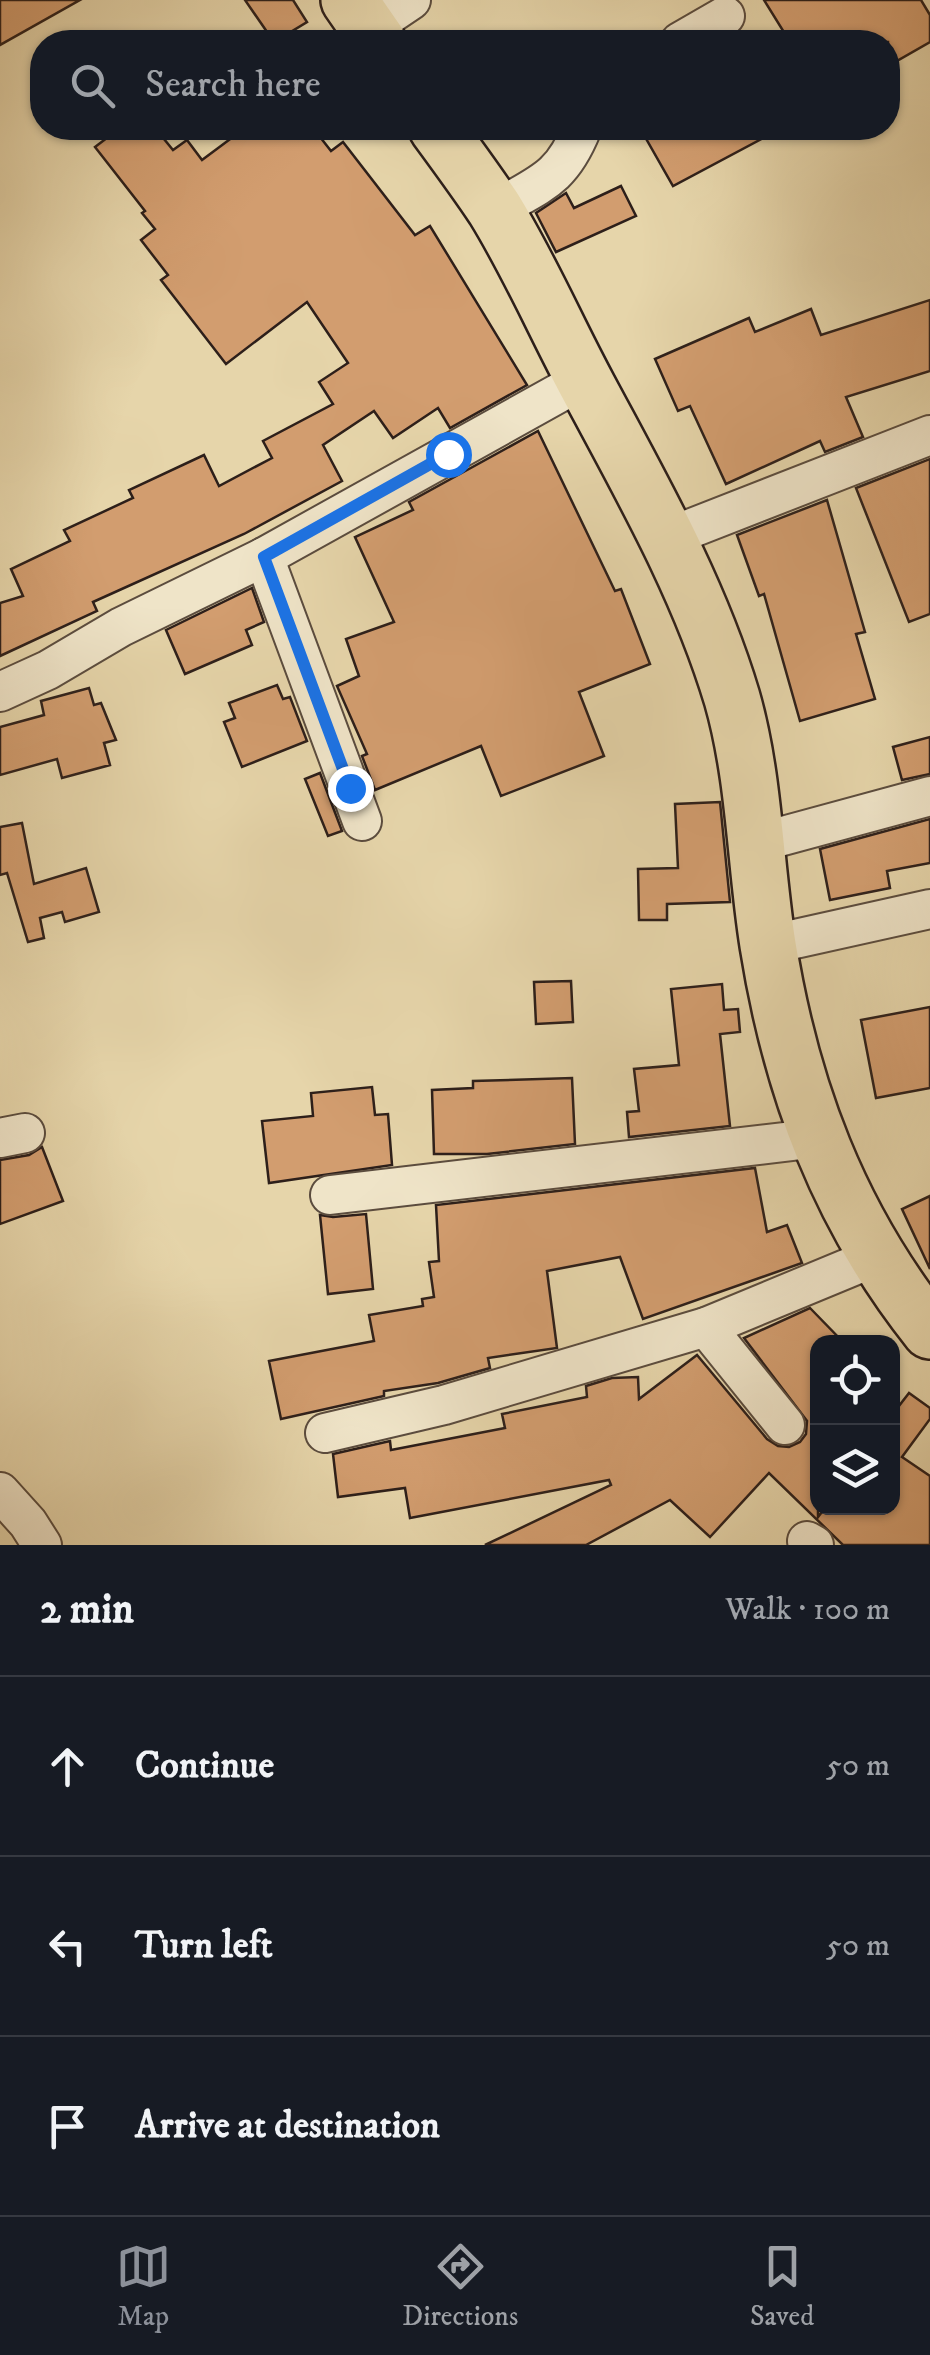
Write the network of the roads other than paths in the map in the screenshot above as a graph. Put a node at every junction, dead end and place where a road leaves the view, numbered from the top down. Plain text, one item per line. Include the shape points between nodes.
1 (725, 16) dead end
2 (701, 30) edge
3 (445, 140) edge
4 (576, 140) edge
5 (495, 210) junction
6 (584, 379) junction
7 (930, 435) edge
8 (669, 538) junction
9 (264, 557) junction
10 (0, 692) edge
11 (930, 796) edge
12 (362, 821) dead end
13 (756, 843) junction
14 (930, 909) edge
15 (768, 945) junction
16 (818, 1138) junction
17 (330, 1195) dead end
18 (875, 1258) junction
19 (706, 1327) junction
20 (930, 1332) edge
21 (785, 1425) dead end
22 (325, 1433) dead end
23 (0, 1492) edge
24 (42, 1545) edge

1 - 2 street
3 - 5 highway
4 - 5 street via 552,177
5 - 6 highway
6 - 8 highway
6 - 9 street
7 - 8 street
8 - 13 highway via 733,703
9 - 10 street
9 - 12 street
11 - 13 street
13 - 15 highway
14 - 15 street
15 - 16 highway via 797,1078
16 - 17 street
16 - 18 highway
18 - 19 street
18 - 20 highway
19 - 21 street
19 - 22 street
23 - 24 street

